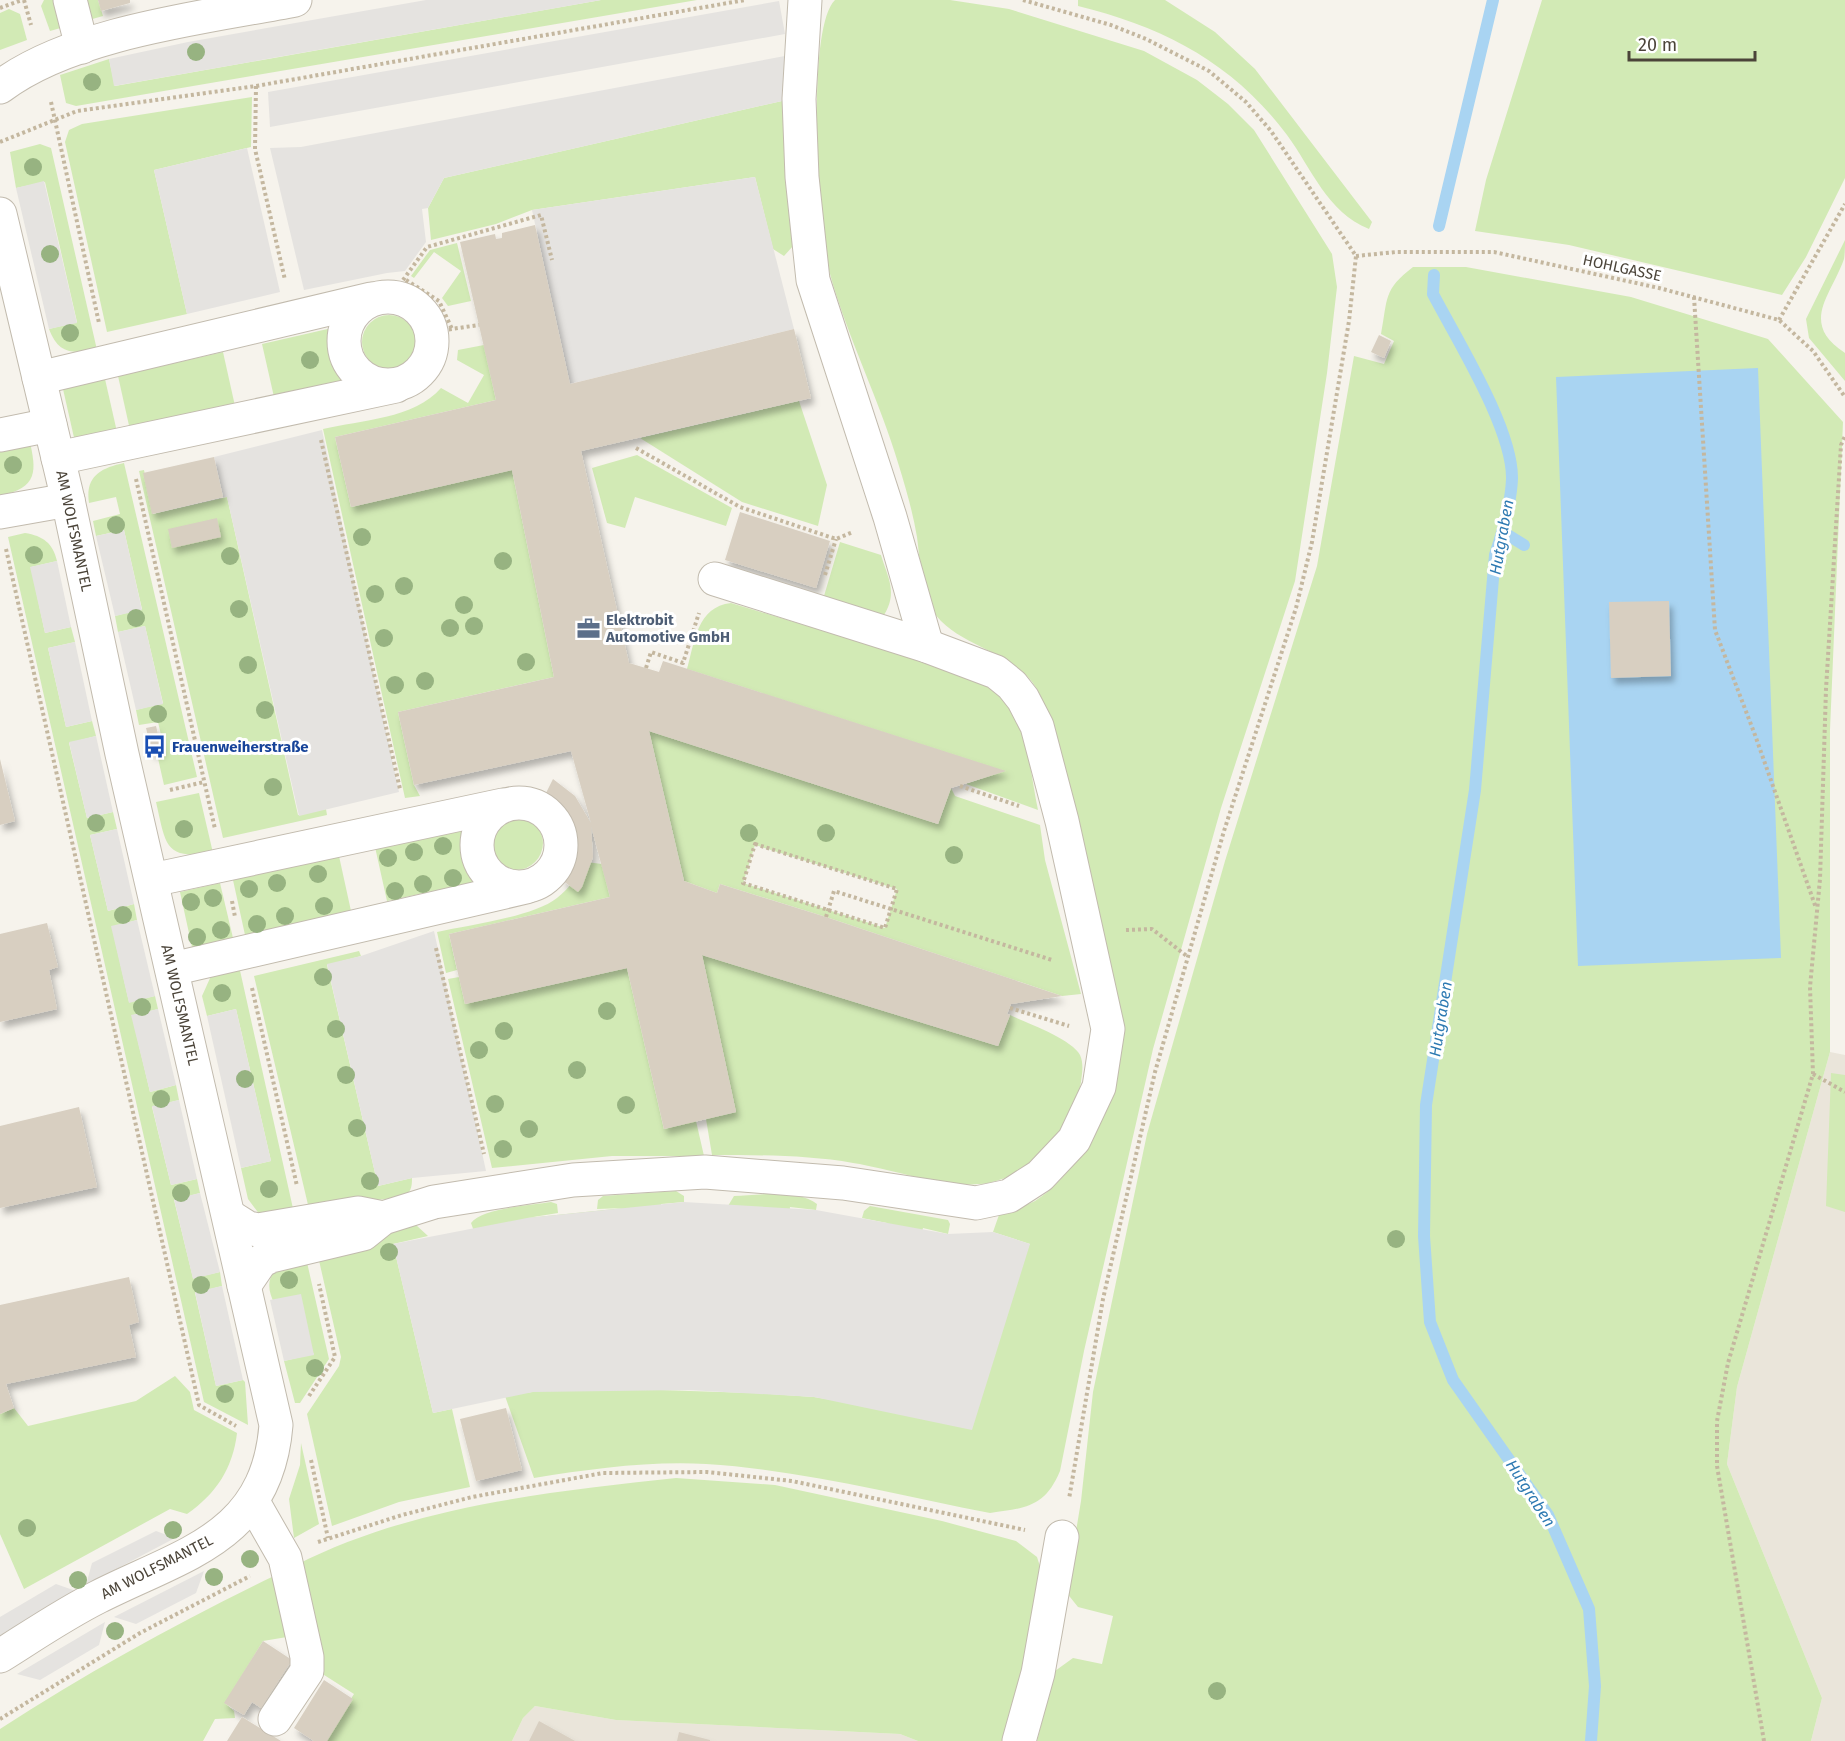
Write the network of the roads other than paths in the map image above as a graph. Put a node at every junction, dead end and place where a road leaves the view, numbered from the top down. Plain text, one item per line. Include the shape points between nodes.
1 (70, 0) edge
2 (295, 0) edge
3 (805, 0) edge
4 (82, 47) junction
5 (0, 87) edge
6 (0, 214) edge
7 (383, 290) junction
8 (39, 378) junction
9 (396, 386) junction
10 (50, 425) junction
11 (0, 435) edge
12 (58, 458) junction
13 (68, 500) junction
14 (0, 512) edge
15 (715, 579) road end
16 (927, 646) junction
17 (503, 805) junction
18 (152, 880) junction
19 (526, 887) junction
20 (172, 969) junction
21 (229, 1216) junction
22 (383, 1218) junction
23 (244, 1286) junction
24 (253, 1502) junction
25 (1062, 1537) road end
26 (0, 1656) edge
27 (275, 1719) dead end
28 (1020, 1741) edge

1 - 4 street
2 - 4 street via 165,24
3 - 16 street via 799,99 802,177 813,280 890,517
4 - 5 street via 41,60
6 - 8 street, AM WOLFSMANTEL
7 - 8 street
7 - 9 street via 356,311 345,342 354,370 364,379
7 - 9 street via 389,297 406,300 441,330 424,366 413,379
8 - 10 street, AM WOLFSMANTEL
9 - 12 street
10 - 11 street
10 - 12 street, AM WOLFSMANTEL
12 - 13 street, AM WOLFSMANTEL
13 - 14 street
13 - 18 street, AM WOLFSMANTEL
15 - 16 street
16 - 22 street via 996,672 1012,685 1037,726 1108,1029 1099,1087 1074,1140 1040,1176 1009,1196 976,1203 843,1183 705,1172 573,1180 434,1202
17 - 18 street
17 - 19 street via 481,825 476,837 479,860 495,881 509,887
17 - 19 street via 518,802 544,810 566,834 549,875
18 - 20 street, AM WOLFSMANTEL
19 - 20 street
20 - 21 street, AM WOLFSMANTEL
21 - 22 street via 258,1230 358,1213
21 - 23 street, AM WOLFSMANTEL
22 - 23 street via 363,1234 261,1260
23 - 24 street, AM WOLFSMANTEL via 276,1425 270,1468
24 - 26 street, AM WOLFSMANTEL via 229,1529 207,1543 94,1599
24 - 27 street via 285,1558 307,1657 307,1671
25 - 28 street via 1038,1673

